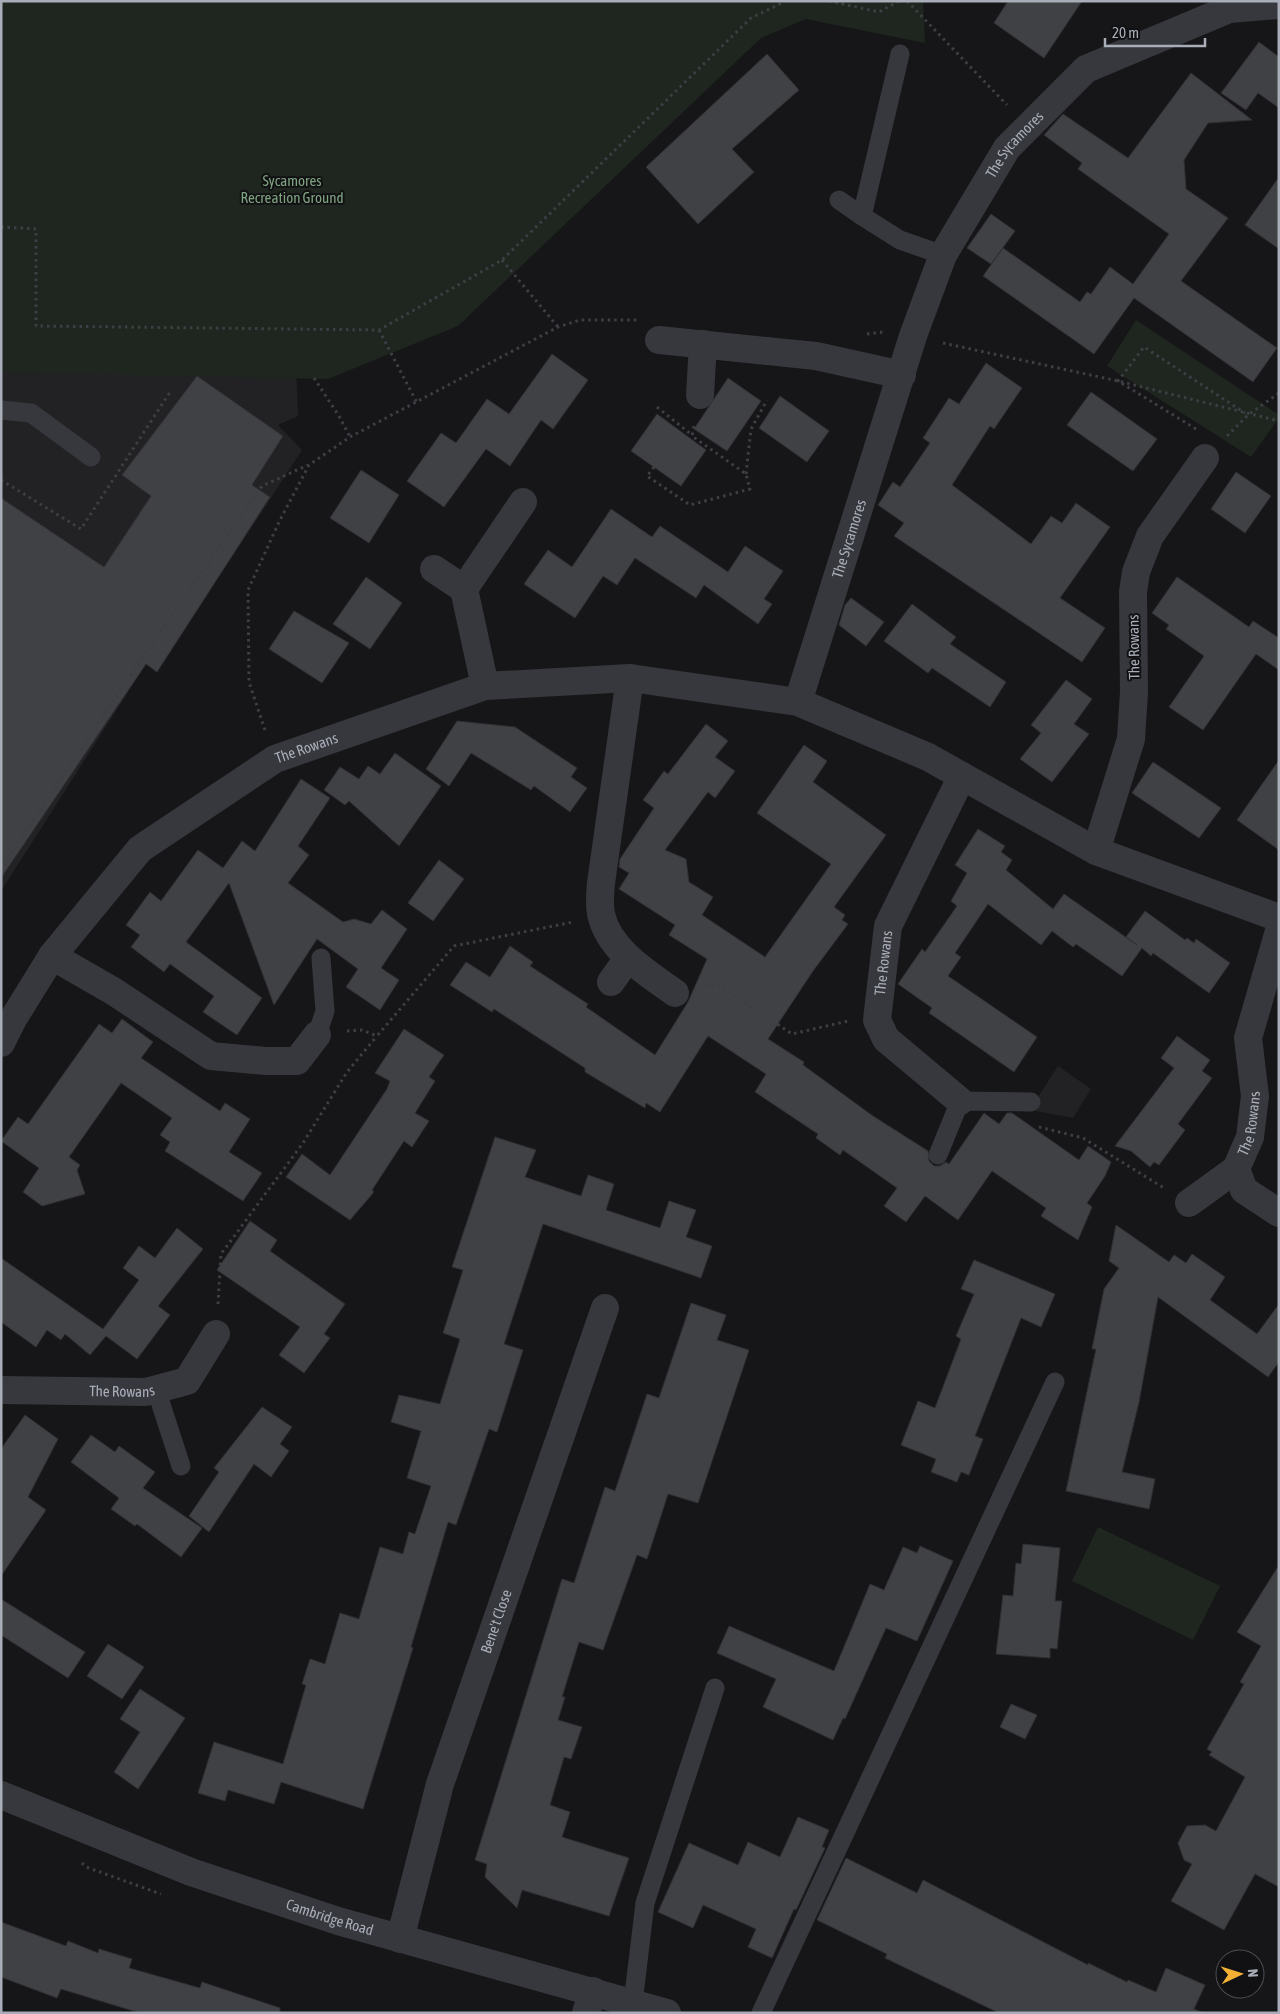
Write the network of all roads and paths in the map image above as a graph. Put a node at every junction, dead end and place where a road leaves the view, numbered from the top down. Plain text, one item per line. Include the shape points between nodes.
1 (786, 1) edge
2 (829, 1) edge
3 (899, 1) edge
4 (907, 1) edge
5 (1228, 5) edge
6 (1279, 5) edge
7 (900, 54) dead end
8 (1029, 126) junction
9 (839, 200) dead end
10 (862, 216) junction
11 (1, 227) edge
12 (943, 255) junction
13 (502, 260) junction
14 (638, 320) dead end
15 (558, 327) junction
16 (379, 330) junction
17 (863, 335) dead end
18 (913, 336) junction
19 (659, 340) dead end
20 (703, 344) junction
21 (902, 376) junction
22 (314, 378) dead end
23 (1118, 381) junction
24 (1279, 393) edge
25 (700, 396) joint
26 (767, 400) dead end
27 (417, 403) junction
28 (657, 407) dead end
29 (1, 410) edge
30 (1248, 415) junction
31 (1279, 421) edge
32 (692, 436) junction
33 (350, 437) junction
34 (1212, 451) junction
35 (91, 456) dead end
36 (309, 465) junction
37 (654, 467) dead end
38 (746, 474) junction
39 (522, 502) dead end
40 (434, 569) dead end
41 (464, 589) junction
42 (630, 678) junction
43 (485, 686) junction
44 (798, 702) junction
45 (275, 759) junction
46 (962, 776) junction
47 (1096, 851) junction
48 (1, 870) edge
49 (601, 916) junction
50 (1279, 918) edge
51 (1279, 931) edge
52 (52, 956) junction
53 (321, 958) dead end
54 (628, 958) junction
55 (611, 982) dead end
56 (703, 986) dead end
57 (675, 993) dead end
58 (877, 1020) junction
59 (317, 1034) junction
60 (377, 1036) junction
61 (1, 1042) edge
62 (960, 1101) junction
63 (1030, 1102) dead end
64 (1034, 1124) dead end
65 (938, 1155) dead end
66 (1236, 1170) junction
67 (1189, 1203) joint
68 (1279, 1213) edge
69 (605, 1308) dead end
70 (216, 1334) joint
71 (1055, 1382) dead end
72 (1, 1390) edge
73 (156, 1390) junction
74 (181, 1466) dead end
75 (715, 1688) dead end
76 (1, 1796) edge
77 (400, 1939) junction
78 (590, 2002) edge
79 (633, 2003) junction
80 (666, 2013) edge
81 (761, 2013) edge

1 - 13 path via 751,18
2 - 3 path via 879,12
4 - 8 path
5 - 6 street, The Sycamores
5 - 8 street, The Sycamores via 1086,69
7 - 10 lane
8 - 12 street, The Sycamores via 1007,148
9 - 10 lane
10 - 12 lane via 900,240
11 - 16 path via 36,229 36,326
12 - 18 street, The Sycamores
13 - 15 path
13 - 16 path
14 - 15 path via 580,320
15 - 27 path
16 - 27 path
17 - 18 path via 878,332
18 - 21 street, The Sycamores
18 - 23 path
19 - 20 street
20 - 21 street via 816,356
20 - 25 street
21 - 44 street, The Sycamores
22 - 33 path
23 - 30 path
23 - 30 path via 1144,347
23 - 34 path
24 - 30 path
25 - 32 path
26 - 38 path via 751,429
27 - 33 path
28 - 32 path
29 - 35 lane via 31,413
30 - 31 path
30 - 34 path
32 - 38 path
33 - 36 path
34 - 47 street, The Rowans via 1150,536 1136,572 1131,739
36 - 45 path via 248,590 249,682
36 - 48 path via 262,486 96,725
37 - 38 path via 647,476 690,505 750,489
39 - 41 street
40 - 41 street
41 - 43 street
42 - 43 street, The Rowans
42 - 44 street, The Rowans
42 - 49 street via 601,883
43 - 45 street, The Rowans
44 - 46 street, The Rowans via 928,757
45 - 52 street, The Rowans via 140,849
46 - 47 street, The Rowans
46 - 58 street, The Rowans via 888,926
47 - 50 street, The Rowans
49 - 54 street via 610,935
49 - 60 path via 454,946
51 - 66 street, The Rowans via 1248,1038 1255,1096 1250,1137
52 - 59 street via 113,991 211,1056 297,1061
52 - 61 street, The Rowans
53 - 59 lane via 325,1011
54 - 55 street
54 - 57 street
56 - 58 path via 719,986 792,1034 850,1021
58 - 62 street via 886,1039
59 - 60 path via 362,1030
60 - 70 path via 347,1072 303,1143 221,1254
62 - 63 lane
62 - 65 lane
64 - 67 path via 1041,1129 1083,1138
66 - 67 street, The Rowans
66 - 68 street, The Rowans via 1244,1190
69 - 77 street, Bene't Close via 440,1784
70 - 73 street, The Rowans via 187,1381
71 - 81 lane
72 - 73 street, The Rowans
73 - 74 lane
75 - 79 lane via 645,1903
76 - 77 street, Cambridge Road via 192,1872
77 - 78 street, Cambridge Road
78 - 79 street, Cambridge Road
79 - 80 street, Cambridge Road

